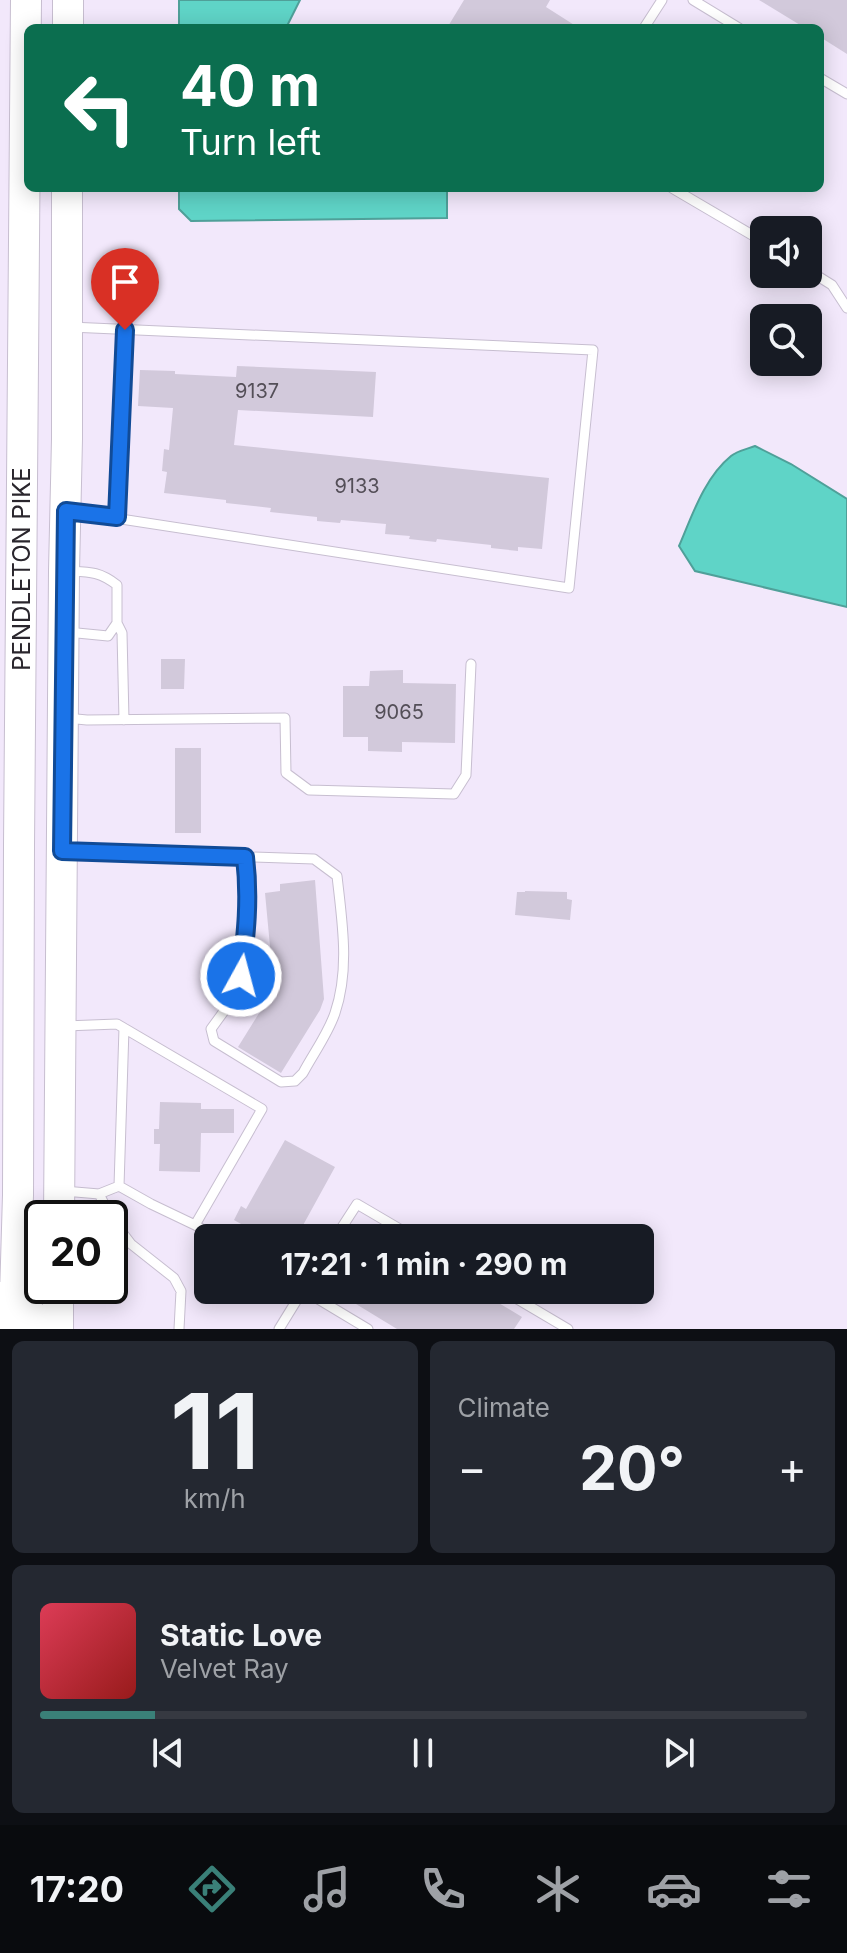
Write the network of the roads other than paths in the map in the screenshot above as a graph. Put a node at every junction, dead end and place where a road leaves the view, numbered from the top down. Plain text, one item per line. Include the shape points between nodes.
1 (26, 0) edge
2 (68, 0) edge
3 (662, 0) edge
4 (693, 0) edge
5 (26, 24) edge
6 (68, 24) edge
7 (647, 24) edge
8 (732, 24) edge
9 (824, 80) edge
10 (847, 94) edge
11 (24, 139) edge
12 (67, 192) edge
13 (679, 192) edge
14 (750, 234) edge
15 (822, 279) edge
16 (847, 308) edge
17 (66, 327) junction
18 (125, 330) junction
19 (66, 511) junction
20 (117, 517) junction
21 (64, 571) junction
22 (117, 623) junction
23 (63, 632) junction
24 (471, 664) dead end
25 (63, 718) junction
26 (124, 720) junction
27 (62, 851) junction
28 (245, 857) junction
29 (62, 1027) junction
30 (124, 1028) junction
31 (119, 1186) junction
32 (99, 1194) junction
33 (59, 1200) edge
34 (75, 1200) edge
35 (9, 1205) edge
36 (196, 1224) edge
37 (344, 1224) edge
38 (391, 1224) edge
39 (194, 1225) edge
40 (57, 1304) edge
41 (294, 1304) edge
42 (326, 1304) edge
43 (526, 1304) edge
44 (9, 1310) edge
45 (56, 1329) edge
46 (179, 1329) edge
47 (279, 1329) edge
48 (368, 1329) edge
49 (568, 1329) edge

1 - 5 main road, PENDLETON PIKE
2 - 6 main road
3 - 7 lane
4 - 8 lane
9 - 10 lane
11 - 35 main road, PENDLETON PIKE via 15,766 19,846
12 - 17 main road, PENDLETON PIKE
13 - 14 lane
15 - 16 lane
17 - 18 lane
17 - 19 main road, PENDLETON PIKE
18 - 20 lane
18 - 20 lane via 593,350 569,588
19 - 20 lane
19 - 21 main road, PENDLETON PIKE
21 - 22 lane via 105,576 117,585
21 - 23 main road, PENDLETON PIKE
22 - 23 lane via 108,636
22 - 26 lane via 122,633
23 - 25 main road, PENDLETON PIKE
24 - 26 lane via 466,775 454,794 309,790 286,773 285,718
25 - 26 lane
25 - 27 main road, PENDLETON PIKE
27 - 28 lane
27 - 29 main road, PENDLETON PIKE
28 - 28 lane via 314,859 337,876 342,984 335,1015 295,1081 281,1082 214,1041 211,1029 241,976 249,888
29 - 30 lane
29 - 33 main road, PENDLETON PIKE
30 - 31 lane
30 - 36 lane via 262,1109
31 - 32 lane
31 - 39 lane
32 - 34 lane
32 - 46 lane via 131,1244 174,1278 181,1291
35 - 44 main road, PENDLETON PIKE
37 - 38 lane via 357,1204
40 - 45 main road
41 - 47 lane
42 - 48 lane
43 - 49 lane
44 - 45 main road

